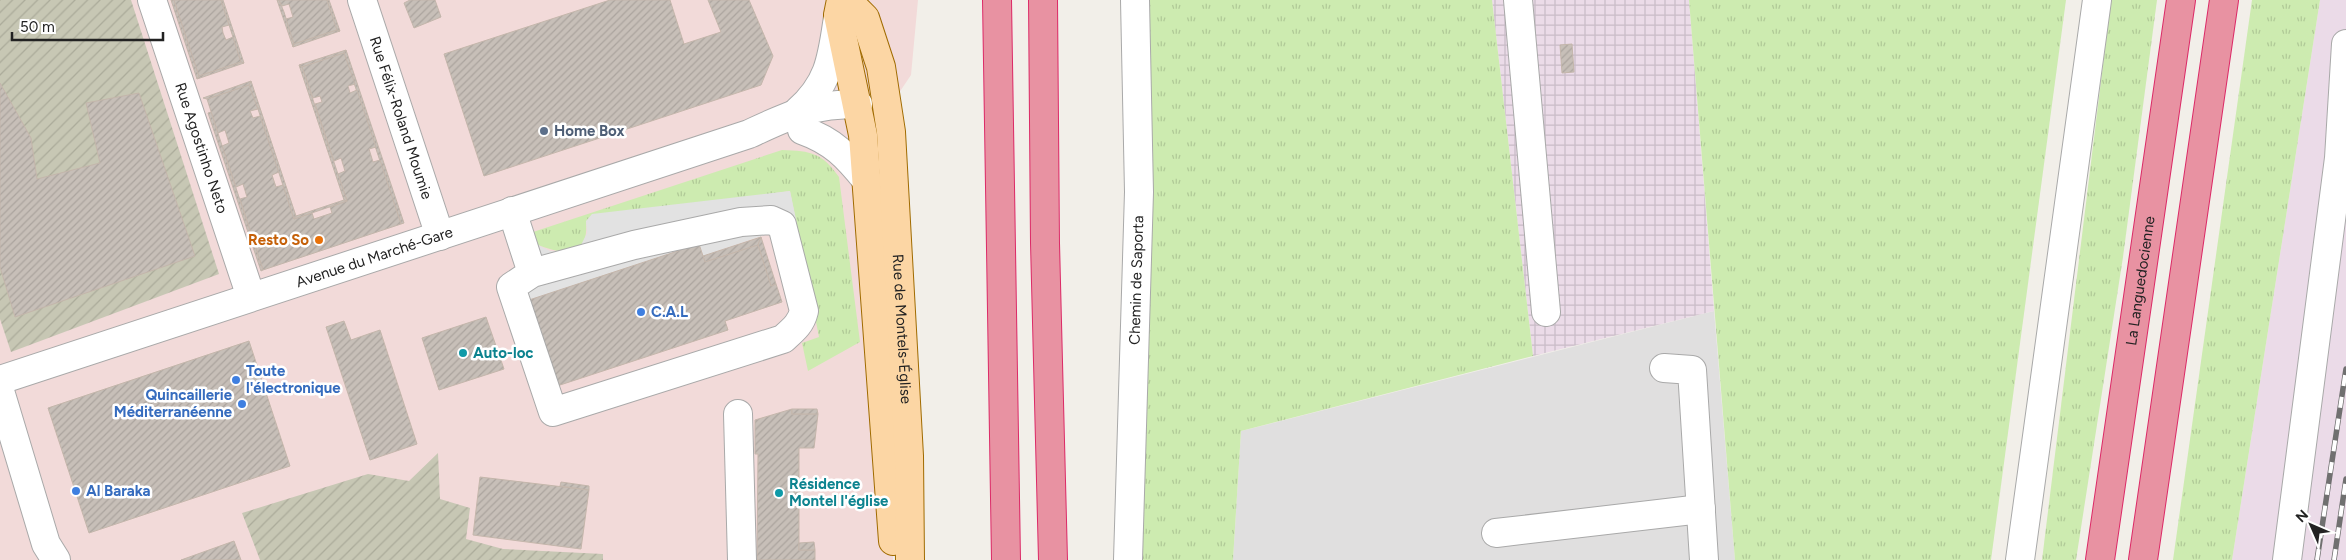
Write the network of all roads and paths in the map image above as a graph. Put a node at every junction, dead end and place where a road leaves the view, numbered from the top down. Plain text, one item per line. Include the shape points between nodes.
1 (152, 0) edge
2 (362, 0) edge
3 (998, 0) edge
4 (1043, 0) edge
5 (1135, 0) edge
6 (1518, 0) edge
7 (2096, 0) edge
8 (2181, 0) edge
9 (2224, 0) edge
10 (842, 5) edge
11 (2346, 44) edge
12 (886, 98) junction
13 (858, 104) junction
14 (800, 121) junction
15 (867, 181) junction
16 (512, 211) junction
17 (440, 236) junction
18 (532, 273) junction
19 (251, 297) junction
20 (1546, 312) dead end
21 (1664, 368) dead end
22 (0, 380) edge
23 (0, 390) edge
24 (738, 414) dead end
25 (1701, 510) junction
26 (1496, 533) dead end
27 (56, 560) edge
28 (742, 560) edge
29 (892, 560) edge
30 (910, 560) edge
31 (1006, 560) edge
32 (1053, 560) edge
33 (1128, 560) edge
34 (1704, 560) edge
35 (2020, 560) edge
36 (2100, 560) edge
37 (2143, 560) edge
38 (2287, 560) edge

1 - 19 street, Rue Agostinho Neto
2 - 17 street, Rue Félix-Roland Moumie
3 - 31 highway
4 - 32 highway
5 - 33 street, Chemin de Saporta via 1139,192
6 - 20 street
7 - 35 street
8 - 36 highway, La Languedocienne
9 - 37 highway
10 - 12 main road, Rue de Montels-Église via 865,18 881,67
10 - 13 main road, Rue de Montels-Église
10 - 14 street via 828,72
11 - 38 street via 2339,158
12 - 13 main road
12 - 30 main road, Rue de Montels-Église via 897,199 910,476
13 - 14 street, Avenue du Marché-Gare via 840,115
13 - 15 main road, Rue de Montels-Église
14 - 15 street, Avenue du Marché-Gare via 834,144
14 - 16 street, Avenue du Marché-Gare via 749,134
15 - 29 main road, Rue de Montels-Église via 892,506
16 - 17 street, Avenue du Marché-Gare
16 - 18 street
17 - 19 street, Avenue du Marché-Gare
18 - 18 street via 634,245 741,222 771,220 782,225 804,311 802,319 783,339 553,412 511,287
19 - 22 street, Avenue du Marché-Gare
21 - 25 street via 1692,370
23 - 27 street via 46,544
24 - 28 street
25 - 26 street
25 - 34 street

